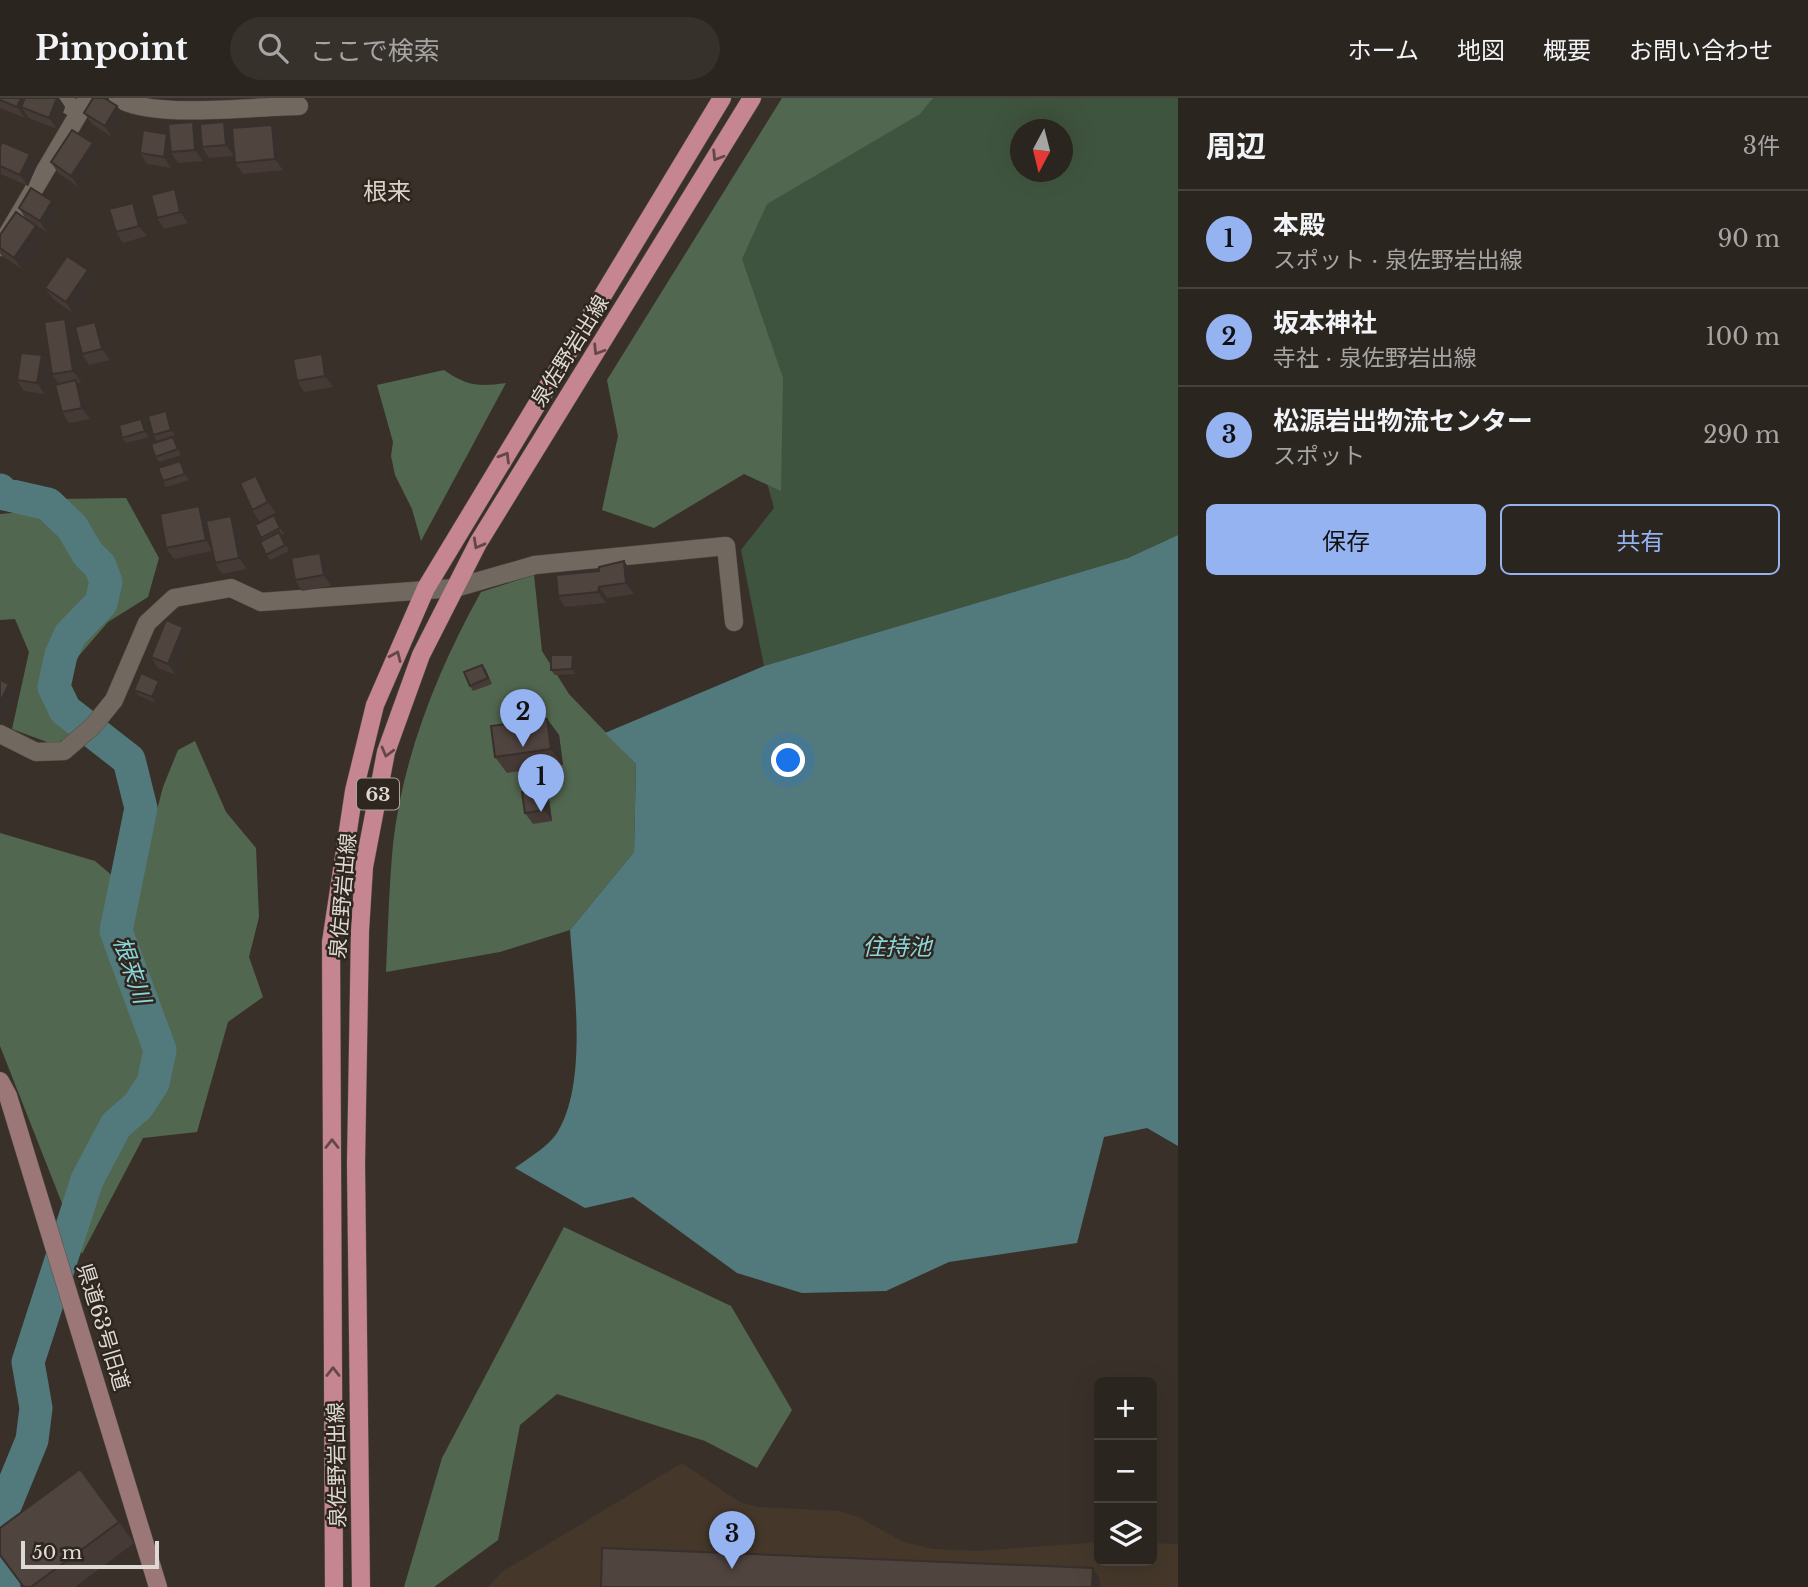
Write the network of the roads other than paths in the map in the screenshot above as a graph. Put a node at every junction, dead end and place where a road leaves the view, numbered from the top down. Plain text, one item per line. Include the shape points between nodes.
1 (57, 98) edge
2 (118, 98) edge
3 (722, 98) edge
4 (752, 98) edge
5 (84, 105) edge
6 (299, 106) dead end
7 (0, 247) edge
8 (426, 588) junction
9 (455, 588) junction
10 (734, 622) dead end
11 (0, 734) edge
12 (0, 1081) edge
13 (158, 1587) edge
14 (334, 1587) edge
15 (361, 1587) edge

1 - 5 street
2 - 6 street via 154,110
8 -> 3 main road, 泉佐野岩出線 / 63
4 -> 9 main road, 泉佐野岩出線 / 63 via 478,542
5 - 7 street
8 - 9 street
8 - 11 street via 261,602 231,588 174,598 147,623 114,700 64,751 36,752
14 -> 8 main road, 泉佐野岩出線 / 63 via 331,942 354,791 375,705
9 - 10 street via 536,565 726,546
9 -> 15 main road, 泉佐野岩出線 / 63 via 421,655 386,752 364,867 356,1164
12 - 13 street, 県道63号旧道 via 42,1203

